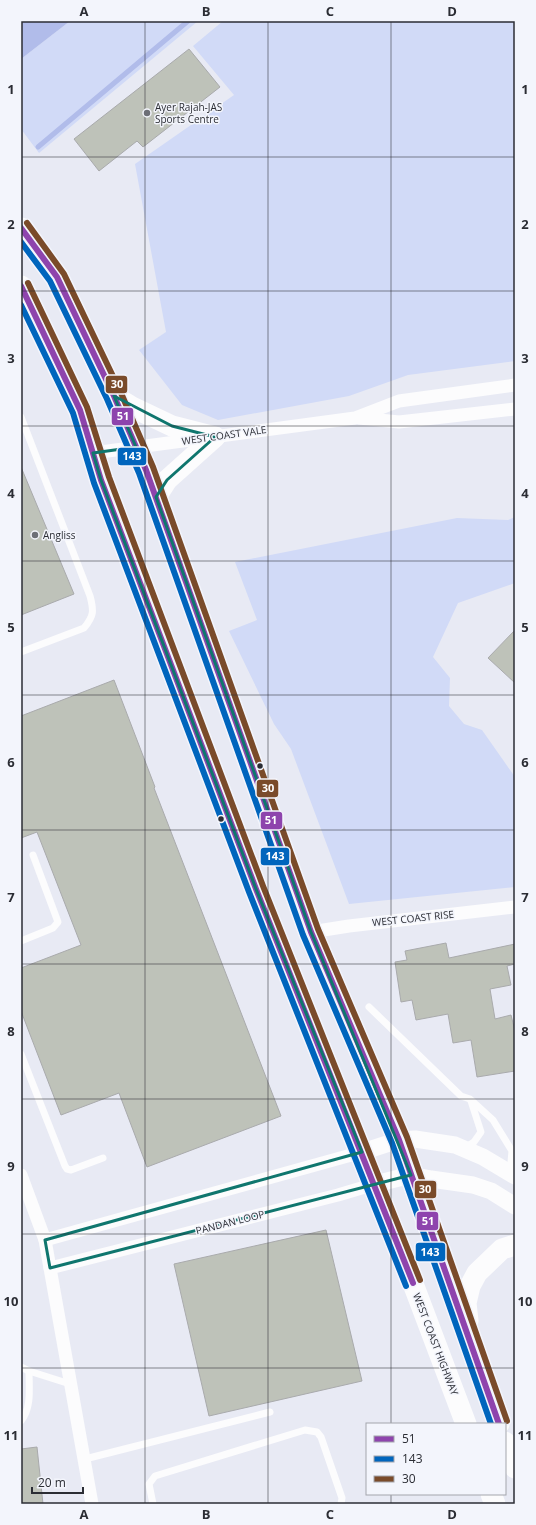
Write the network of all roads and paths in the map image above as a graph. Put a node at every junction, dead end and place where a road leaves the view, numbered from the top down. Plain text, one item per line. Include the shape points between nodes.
1 (21, 228) edge
2 (21, 286) edge
3 (515, 385) edge
4 (114, 396) junction
5 (515, 409) edge
6 (21, 417) edge
7 (355, 418) junction
8 (215, 437) junction
9 (136, 447) junction
10 (93, 453) junction
11 (156, 497) junction
12 (21, 652) edge
13 (33, 855) dead end
14 (515, 907) edge
15 (311, 932) junction
16 (21, 940) edge
17 (369, 1007) dead end
18 (21, 1054) edge
19 (470, 1099) junction
20 (399, 1140) junction
21 (464, 1149) junction
22 (362, 1152) junction
23 (103, 1158) dead end
24 (411, 1174) junction
25 (512, 1174) edge
26 (21, 1175) edge
27 (375, 1184) junction
28 (515, 1206) edge
29 (45, 1240) junction
30 (515, 1244) edge
31 (50, 1268) junction
32 (472, 1348) junction
33 (21, 1367) edge
34 (29, 1371) junction
35 (70, 1384) junction
36 (270, 1412) dead end
37 (21, 1421) edge
38 (466, 1423) edge
39 (499, 1423) edge
40 (506, 1445) edge
41 (85, 1459) junction
42 (515, 1468) edge
43 (92, 1504) edge
44 (152, 1504) edge
45 (342, 1504) edge

1 - 4 main road via 57,277
2 - 10 main road, WEST COAST HIGHWAY via 80,410
3 - 7 street, WEST COAST VALE via 399,401
4 - 8 main road via 172,426
4 - 9 main road
5 - 7 street, WEST COAST VALE via 399,422
6 - 12 lane via 90,596 93,612 91,620 84,628
7 - 8 street, WEST COAST VALE
8 - 9 street, WEST COAST VALE
8 - 11 main road via 167,480
9 - 10 street, WEST COAST VALE
9 - 11 main road
10 - 22 main road, WEST COAST HIGHWAY via 256,889
11 - 15 main road
13 - 16 lane via 58,922 53,928
14 - 15 street, WEST COAST RISE
15 - 20 main road
17 - 19 lane via 461,1096
18 - 23 lane via 67,1169 71,1170
19 - 21 lane via 480,1132 474,1142
19 - 25 lane via 493,1120 512,1151
20 - 21 street via 415,1138
20 - 22 street
20 - 24 main road
21 - 25 street
22 - 27 main road, WEST COAST HIGHWAY
22 - 29 street
24 - 27 street, PANDAN LOOP
24 - 28 street via 473,1185 491,1191
24 - 32 main road
26 - 29 street
27 - 31 street, PANDAN LOOP
27 - 38 main road, WEST COAST HIGHWAY
29 - 31 street
30 - 32 main road via 502,1249 477,1272 470,1286 466,1303
31 - 35 street
32 - 39 main road
33 - 34 lane
34 - 35 lane
34 - 37 lane via 30,1397
35 - 41 street
36 - 41 lane
40 - 42 main road
41 - 43 street
44 - 45 lane via 149,1484 155,1476 305,1430 317,1432 322,1437

